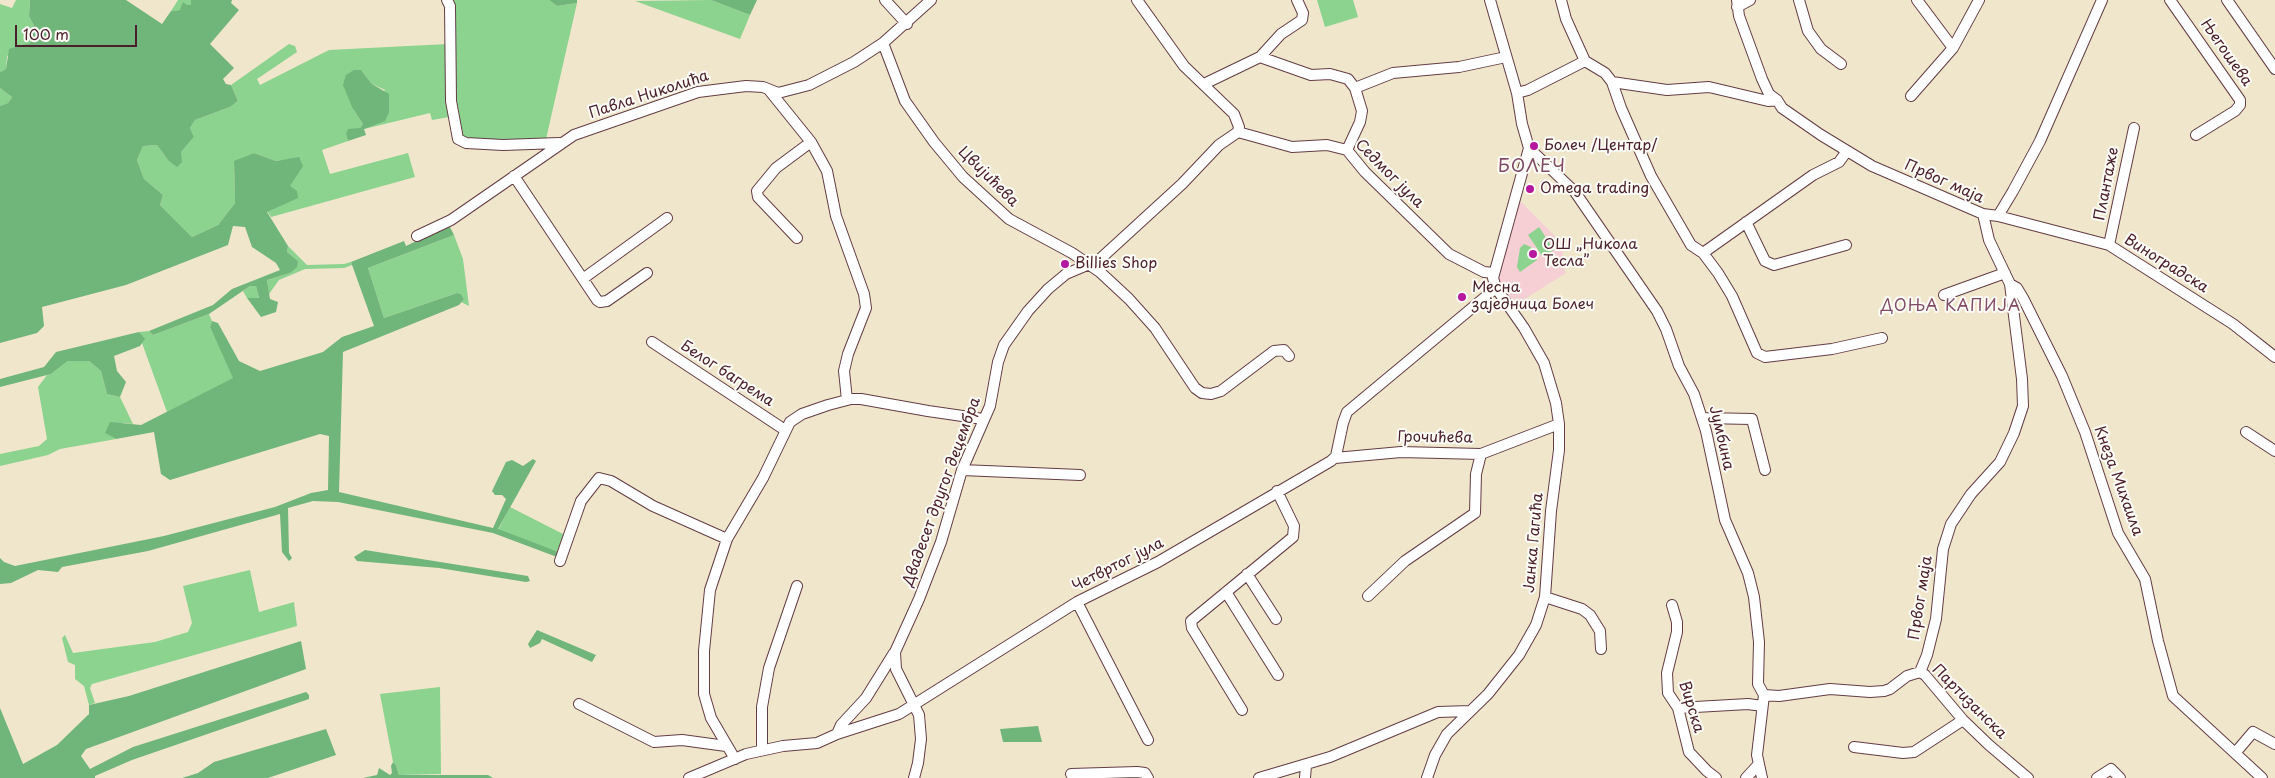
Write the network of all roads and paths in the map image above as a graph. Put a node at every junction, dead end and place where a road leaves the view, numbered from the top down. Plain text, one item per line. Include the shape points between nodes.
1 (448, 0) edge
2 (885, 0) edge
3 (931, 0) edge
4 (1137, 0) edge
5 (1297, 0) edge
6 (1490, 0) edge
7 (1561, 0) edge
8 (1750, 0) edge
9 (1799, 0) edge
10 (1917, 0) edge
11 (1978, 0) edge
12 (2102, 0) edge
13 (2170, 0) edge
14 (2227, 0) edge
15 (1737, 4) edge
16 (907, 24) junction
17 (883, 43) junction
18 (1953, 48) junction
19 (1506, 56) junction
20 (1260, 57) junction
21 (1585, 61) junction
22 (1840, 64) dead end
23 (2275, 69) edge
24 (1612, 82) junction
25 (1204, 84) junction
26 (1355, 88) junction
27 (768, 90) junction
28 (1517, 93) junction
29 (1911, 96) dead end
30 (1778, 100) junction
31 (2134, 128) dead end
32 (1238, 132) junction
33 (2196, 136) dead end
34 (812, 142) junction
35 (560, 143) junction
36 (1529, 148) junction
37 (1347, 150) junction
38 (1847, 151) junction
39 (514, 176) junction
40 (1983, 214) junction
41 (1998, 216) junction
42 (666, 218) dead end
43 (1746, 222) junction
44 (417, 236) dead end
45 (797, 238) dead end
46 (1846, 245) dead end
47 (2109, 245) junction
48 (1703, 253) junction
49 (1091, 265) junction
50 (647, 273) dead end
51 (1494, 273) junction
52 (2005, 273) junction
53 (584, 278) junction
54 (2010, 284) junction
55 (1496, 288) junction
56 (1944, 295) dead end
57 (1882, 338) dead end
58 (652, 342) dead end
59 (1290, 356) dead end
60 (2275, 357) edge
61 (847, 400) junction
62 (1702, 418) junction
63 (983, 419) junction
64 (1559, 424) junction
65 (785, 430) junction
66 (2246, 432) dead end
67 (2275, 450) edge
68 (1481, 454) junction
69 (1335, 458) junction
70 (962, 470) junction
71 (1765, 470) dead end
72 (1080, 475) dead end
73 (1277, 491) junction
74 (727, 539) junction
75 (560, 561) dead end
76 (1247, 574) junction
77 (797, 586) dead end
78 (1226, 592) junction
79 (1368, 596) dead end
80 (1545, 597) junction
81 (1077, 602) junction
82 (1672, 605) dead end
83 (1276, 619) dead end
84 (1601, 650) dead end
85 (895, 652) junction
86 (1920, 672) junction
87 (1278, 675) dead end
88 (1764, 694) junction
89 (579, 704) dead end
90 (915, 705) junction
91 (1762, 706) junction
92 (1678, 708) junction
93 (1242, 710) dead end
94 (1470, 711) junction
95 (1963, 720) junction
96 (837, 734) junction
97 (1148, 740) dead end
98 (2275, 744) edge
99 (726, 746) junction
100 (1854, 747) dead end
101 (762, 750) junction
102 (2236, 752) junction
103 (735, 759) junction
104 (1306, 764) junction
105 (1758, 766) junction
106 (1071, 774) dead end
107 (689, 778) edge
108 (914, 778) edge
109 (1148, 778) edge
110 (1259, 778) edge
111 (1305, 778) edge
112 (1427, 778) edge
113 (1716, 778) edge
114 (1746, 778) edge
115 (1762, 778) edge
116 (2028, 778) edge
117 (2097, 778) edge
118 (2120, 778) edge
119 (2262, 778) edge

1 - 35 street, Павла Николића via 451,101 458,139 466,143 503,145
2 - 16 street
3 - 16 street, Павла Николића
4 - 25 street via 1184,66
5 - 20 street via 1303,13 1302,20 1281,34
6 - 19 street
7 - 21 street
8 - 15 street
9 - 22 street via 1808,31 1821,49
10 - 18 street
11 - 18 street
12 - 41 street via 2040,141
13 - 33 street, Његошева via 2240,100 2235,111
14 - 23 street
15 - 30 street, Првог маја via 1762,79 1769,94
16 - 17 street, Павла Николића
17 - 27 street, Павла Николића via 809,85 783,92
17 - 49 street, Цвијићева via 905,101 963,177 1009,219
18 - 29 street
19 - 26 street via 1459,67 1393,73
19 - 28 street
20 - 25 street
20 - 26 street via 1311,74 1340,76 1348,79
21 - 24 street via 1605,73
21 - 28 street
24 - 30 street via 1667,90 1709,87 1768,101
24 - 48 street via 1651,176 1691,245
25 - 32 street via 1234,114
26 - 37 street via 1362,111
27 - 34 street
27 - 35 street, Павла Николића via 746,86 698,92 574,135
28 - 36 street
30 - 38 street, Првог маја via 1782,108
31 - 47 street, Плантаже
32 - 37 street, Седмог јула via 1292,147 1327,145
32 - 49 street, Двадесет другог децембра via 1219,145 1182,184
34 - 45 street via 776,168 757,191 758,197
34 - 61 street via 827,171 836,216 866,299 866,308 844,371
35 - 39 street, Павла Николића
36 - 51 street
36 - 62 street, Јумбина via 1575,192 1661,317
37 - 51 street, Седмог јула via 1365,172 1449,254 1484,272
38 - 40 street, Првог маја via 1872,166
38 - 43 street via 1840,162 1813,175
39 - 44 street, Павла Николића via 451,220
39 - 53 street
40 - 41 street, Виноградска
40 - 52 street, Првог маја via 1989,240
41 - 47 street, Виноградска
42 - 53 street
43 - 46 street via 1765,262 1774,265
43 - 48 street
47 - 60 street, Виноградска via 2233,324
48 - 57 street via 1732,296 1760,356 1832,350
49 - 59 street, Цвијићева via 1155,328 1182,371 1202,393 1221,391 1280,349 1286,350
49 - 63 street, Двадесет другог децембра via 1066,274 1048,289 1016,327 1004,345 990,406
50 - 53 street via 604,302 597,300
51 - 55 street
52 - 54 street, Првог маја
52 - 56 street
54 - 86 street, Првог маја via 2023,406 2000,462 1971,494 1951,524 1943,549 1936,619
54 - 102 street, Кнеза Михаила via 2023,298 2062,376 2085,432 2118,532 2144,579 2173,696
55 - 64 street, Јанка Гагића via 1544,363
55 - 69 street via 1347,412
58 - 65 street, Белог багрема
61 - 63 street via 861,399
61 - 65 street via 795,418
62 - 71 street via 1752,419
62 - 88 street, Јумбина via 1725,520 1752,588 1758,625 1758,684
63 - 70 street, Двадесет другог децембра
64 - 68 street, Грочићева
64 - 80 street, Јанка Гагића
65 - 74 street via 764,478
66 - 67 street
68 - 69 street, Грочићева via 1401,452
68 - 79 street via 1476,474 1475,513 1405,561
69 - 73 street, Четвртог јула
70 - 72 street
70 - 85 street, Двадесет другог децембра via 941,542
73 - 76 street via 1294,526 1293,537
73 - 81 street, Четвртог јула via 1158,562
74 - 75 street via 599,478 580,501
74 - 99 street via 710,590 703,676 706,706
76 - 78 street
76 - 83 street
77 - 101 street via 768,668 762,707
78 - 87 street
78 - 93 street via 1190,625
80 - 84 street via 1582,609 1590,615 1600,631
80 - 94 street, Јанка Гагића via 1536,625 1519,655
81 - 90 street, Четвртог јула
81 - 97 street
82 - 92 street, Вирска via 1677,632 1667,684
85 - 90 street via 896,669
85 - 96 street, Двадесет другог децембра via 866,698 841,725
86 - 88 street, Партизанска via 1907,676 1884,691 1830,689 1779,696
86 - 95 street, Партизанска
88 - 91 street, Јумбина
89 - 99 street via 654,742 682,740
90 - 96 street, Четвртог јула via 883,720
90 - 108 street via 921,738
91 - 92 street
91 - 105 street, Јумбина
92 - 113 street, Вирска via 1689,752
94 - 104 street via 1438,712 1352,750
94 - 112 street, Јанка Гагића via 1440,744
95 - 100 street via 1914,752
95 - 116 street, Партизанска
96 - 101 street, Четвртог јула via 817,743
98 - 102 street via 2253,732
99 - 103 street
101 - 103 street, Четвртог јула
102 - 119 street, Кнеза Михаила
103 - 107 street, Четвртог јула
104 - 110 street
104 - 111 street
105 - 114 street
105 - 115 street, Јумбина
106 - 109 street via 1137,772 1145,773
117 - 118 street via 2111,769

